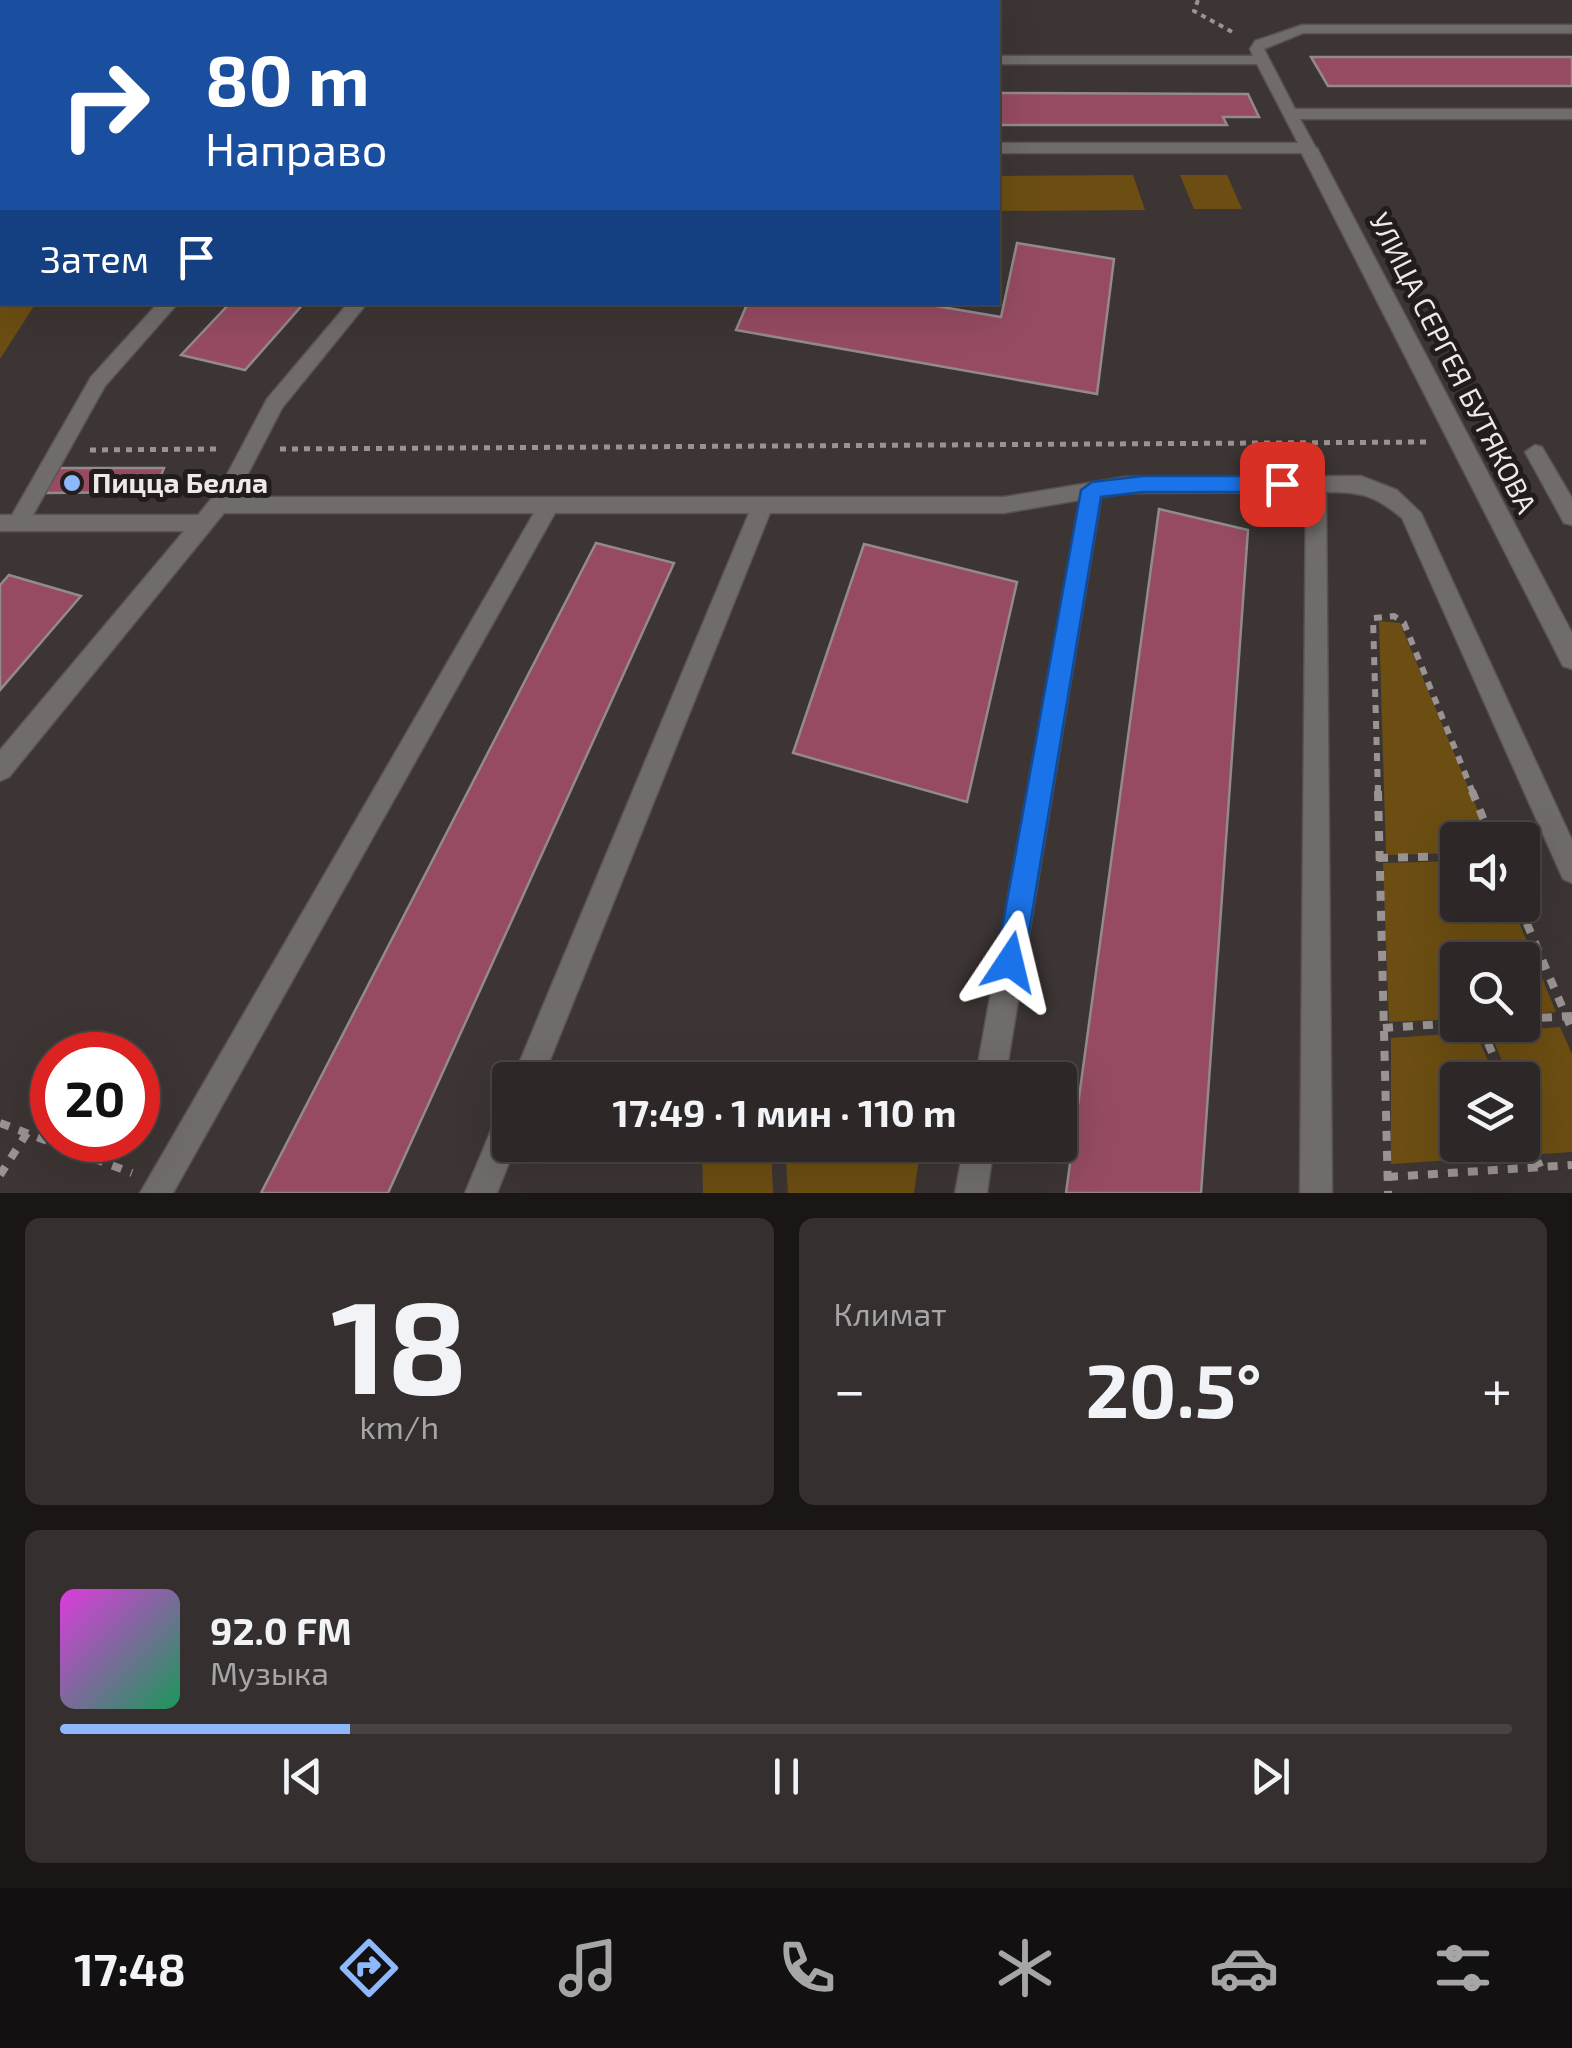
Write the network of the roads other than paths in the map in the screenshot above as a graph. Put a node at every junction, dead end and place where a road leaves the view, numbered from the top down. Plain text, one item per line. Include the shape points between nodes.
1 (1572, 29) edge
2 (1260, 53) junction
3 (1000, 60) edge
4 (1290, 114) junction
5 (1572, 114) edge
6 (1000, 148) edge
7 (1308, 148) junction
8 (167, 305) edge
9 (356, 305) edge
10 (1535, 452) dead end
11 (1316, 484) junction
12 (1092, 490) junction
13 (218, 505) junction
14 (549, 505) junction
15 (763, 505) junction
16 (1572, 517) edge
17 (9, 523) edge
18 (199, 523) junction
19 (1572, 658) edge
20 (0, 769) edge
21 (1572, 870) edge
22 (534, 1062) edge
23 (993, 1062) edge
24 (494, 1162) edge
25 (976, 1162) edge
26 (159, 1188) edge
27 (481, 1193) edge
28 (970, 1193) edge
29 (1316, 1193) edge

1 - 2 lane via 1302,29 1280,33
2 - 3 lane
2 - 4 lane
4 - 5 lane
4 - 7 lane
6 - 7 lane
7 - 19 street, УЛИЦА СЕРГЕЯ БУТЯКОВА
8 - 17 lane via 104,373
9 - 13 lane via 274,404
10 - 16 lane
11 - 12 lane
11 - 21 lane via 1361,484 1410,514
11 - 29 lane
12 - 15 lane via 1004,505
12 - 23 lane
13 - 14 lane
13 - 18 lane
14 - 15 lane
14 - 26 lane
15 - 22 lane
17 - 18 lane
18 - 20 lane
24 - 27 lane
25 - 28 lane

